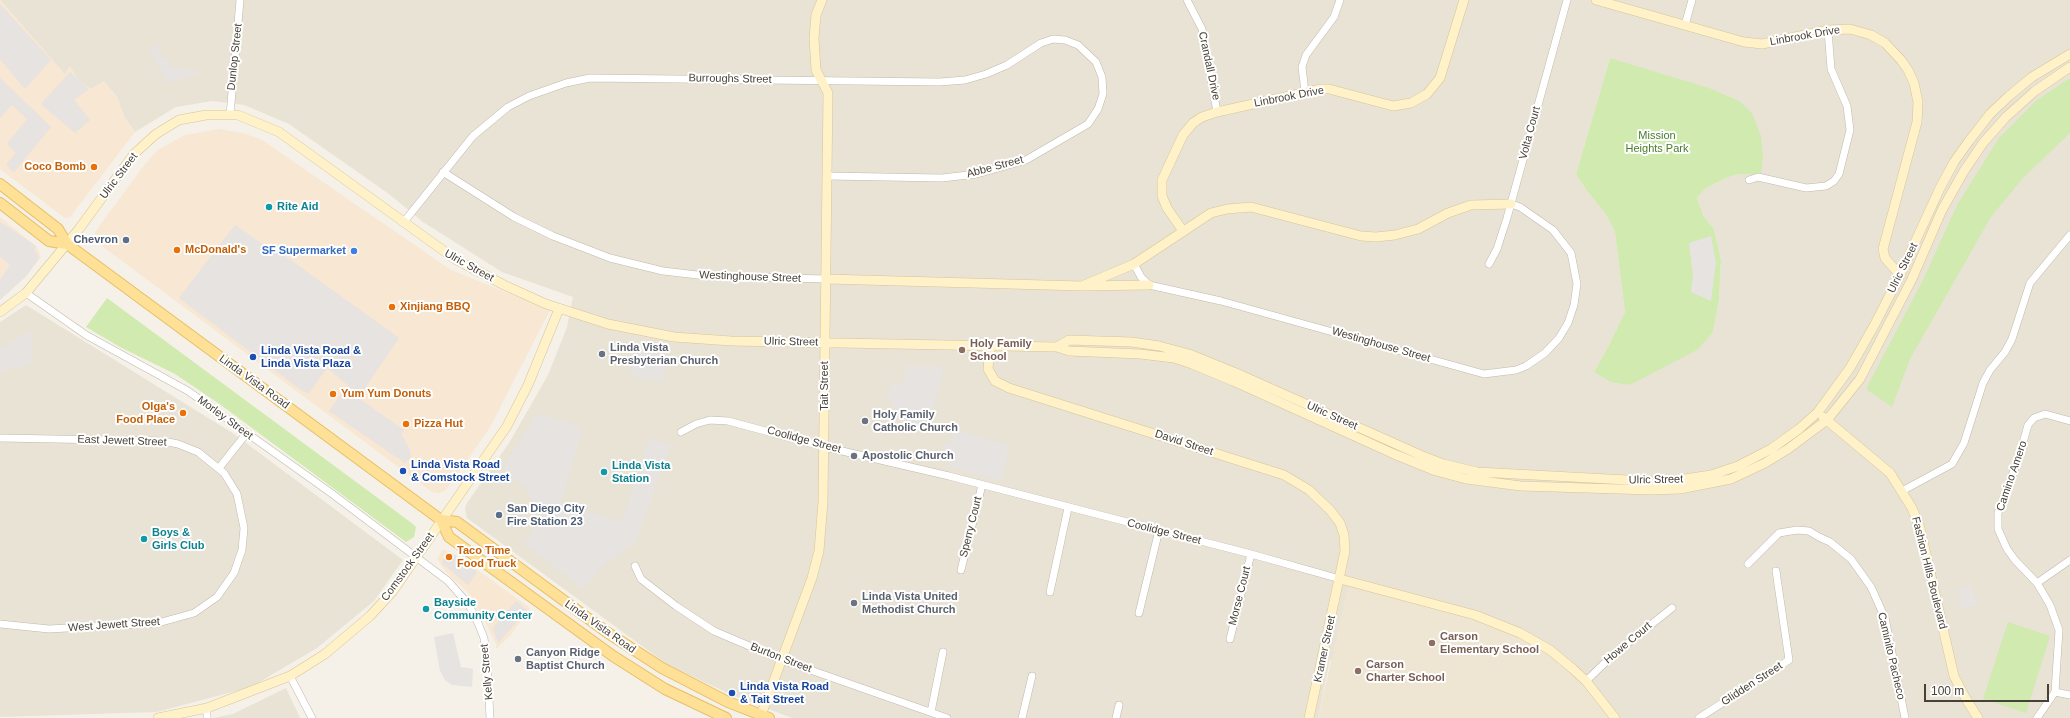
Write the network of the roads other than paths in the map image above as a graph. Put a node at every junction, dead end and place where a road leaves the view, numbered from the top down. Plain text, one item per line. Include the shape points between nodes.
1 (240, 0) edge
2 (822, 0) edge
3 (1187, 0) edge
4 (1340, 0) edge
5 (1464, 0) edge
6 (1567, 0) edge
7 (1596, 0) edge
8 (1692, 0) edge
9 (1685, 25) junction
10 (1828, 30) junction
11 (2070, 54) edge
12 (1096, 62) joint
13 (2070, 67) edge
14 (823, 82) junction
15 (1305, 92) junction
16 (1217, 112) junction
17 (230, 115) junction
18 (443, 172) junction
19 (827, 176) junction
20 (1749, 180) dead end
21 (0, 184) edge
22 (0, 203) edge
23 (1511, 204) junction
24 (403, 223) junction
25 (1183, 231) junction
26 (2070, 235) edge
27 (67, 244) junction
28 (1134, 264) junction
29 (1489, 264) dead end
30 (1919, 265) junction
31 (1900, 275) junction
32 (826, 279) junction
33 (1149, 285) junction
34 (1082, 286) junction
35 (26, 292) junction
36 (1900, 303) junction
37 (558, 309) junction
38 (0, 312) edge
39 (825, 343) junction
40 (990, 345) junction
41 (1057, 347) junction
42 (1818, 412) junction
43 (1827, 420) junction
44 (2070, 422) edge
45 (681, 432) dead end
46 (246, 434) junction
47 (0, 438) edge
48 (824, 447) junction
49 (218, 468) junction
50 (982, 485) junction
51 (1902, 491) junction
52 (1068, 508) junction
53 (441, 520) junction
54 (244, 528) joint
55 (1159, 530) junction
56 (1251, 554) junction
57 (416, 557) junction
58 (2070, 560) edge
59 (1748, 564) dead end
60 (635, 566) dead end
61 (960, 570) dead end
62 (1776, 571) dead end
63 (1340, 579) junction
64 (2037, 583) junction
65 (1050, 592) dead end
66 (1672, 608) dead end
67 (1139, 613) dead end
68 (0, 624) edge
69 (1230, 639) dead end
70 (943, 652) dead end
71 (782, 660) junction
72 (290, 676) junction
73 (1032, 676) dead end
74 (1586, 681) junction
75 (2055, 692) junction
76 (2070, 695) edge
77 (1119, 705) dead end
78 (207, 708) junction
79 (931, 712) junction
80 (764, 717) edge
81 (158, 718) edge
82 (207, 718) edge
83 (312, 718) edge
84 (490, 718) edge
85 (726, 718) edge
86 (948, 718) edge
87 (1022, 718) edge
88 (1116, 718) edge
89 (1309, 718) edge
90 (1615, 718) edge
91 (1699, 718) edge
92 (1905, 718) edge
93 (1978, 718) edge
94 (2037, 718) edge

1 - 17 street, Dunlop Street
2 - 14 street, Tait Street via 816,15 814,38 816,70
3 - 16 street, Crandall Drive via 1202,29
4 - 15 street via 1334,17 1306,55 1302,67
5 - 15 street, Linbrook Drive via 1440,78 1427,94 1417,100 1393,106 1328,89
6 - 23 street, Volta Court
7 - 9 street, Linbrook Drive
8 - 9 street
9 - 10 street, Linbrook Drive via 1744,42 1762,44
10 - 20 street via 1831,69 1847,106 1850,130 1839,174 1826,186 1806,188 1758,177
10 - 31 street, Linbrook Drive via 1850,28 1885,43 1901,60 1914,83 1918,102 1917,122 1883,249 1885,258
11 - 31 street, Ulric Street via 2032,77 2009,96 1990,114 1969,141 1940,188
12 - 14 street, Burroughs Street via 1078,45 1053,39 1041,43 1007,65 965,80
12 - 19 street, Abbe Street via 1102,77 1103,94 1098,109 1088,124 1026,160 977,174 942,178
13 - 30 street, Ulric Street via 2035,91 2006,117 1983,143 1942,210
14 - 18 street, Burroughs Street via 590,78 566,83 529,96 508,107 473,136
14 - 19 street, Tait Street via 828,93
15 - 16 street, Linbrook Drive
16 - 25 street, Linbrook Drive via 1193,123 1182,136 1162,180 1162,196
17 - 24 street, Ulric Street via 256,121 279,132
17 - 27 street, Ulric Street via 206,115 179,120 156,134 134,154
18 - 24 street, Burroughs Street
18 - 32 street, Westinghouse Street via 514,217 610,258 663,271 706,276
19 - 32 street, Tait Street
21 - 27 main road, Linda Vista Road via 58,229
22 - 27 main road, Linda Vista Road via 49,241
23 - 25 street via 1471,205 1448,212 1418,229 1395,235 1361,236 1251,206 1211,213
23 - 29 street, Volta Court via 1497,249
23 - 33 street, Westinghouse Street via 1520,206 1553,230 1571,253 1576,284 1574,305 1559,338 1546,354 1516,370 1484,374 1221,301
24 - 37 street, Ulric Street via 463,264
25 - 28 street
26 - 51 street via 2030,283 2012,339 1983,383 1964,443 1952,464
27 - 35 street, Ulric Street
27 - 53 main road, Linda Vista Road
28 - 33 street
28 - 34 street
30 - 31 street
30 - 36 street, Ulric Street
31 - 36 street
31 - 42 street, Ulric Street via 1850,368
32 - 34 street, Westinghouse Street
32 - 39 street, Tait Street
33 - 34 street, Westinghouse Street
35 - 38 street, Ulric Street
35 - 46 street, Morley Street via 86,335 188,391
36 - 43 street, Ulric Street via 1860,379
37 - 39 street, Ulric Street via 608,324 674,336 731,341
37 - 53 street, Comstock Street via 533,374 514,412 493,447
39 - 40 street, Ulric Street
39 - 48 street, Tait Street
40 - 41 street, Ulric Street
40 - 63 street, David Street via 988,369 995,381 1009,388 1284,475 1309,490 1340,523 1345,551
41 - 42 street, Ulric Street via 1069,340 1132,342 1190,354 1425,457 1477,472 1629,480 1681,480 1711,475 1738,466 1771,449
41 - 43 street, Ulric Street via 1070,351 1174,358 1436,471 1466,479 1521,486 1651,490 1680,489 1731,479 1788,449
42 - 43 street, Fashion Hills Boulevard
43 - 51 street, Fashion Hills Boulevard via 1890,473
44 - 64 street, Camino Amero via 2045,414 2034,418 2028,426 1998,514 1998,529 2011,555
45 - 48 street, Coolidge Street via 710,420 728,421
46 - 49 street
46 - 57 street, Morley Street
47 - 49 street, East Jewett Street via 163,441 198,452
48 - 50 street, Coolidge Street
48 - 71 street, Tait Street via 819,551 812,578
49 - 54 street, East Jewett Street via 237,494
50 - 52 street, Coolidge Street
50 - 61 street, Sperry Court
51 - 93 street, Fashion Hills Boulevard via 1920,528 1954,676
52 - 55 street, Coolidge Street
52 - 65 street
53 - 57 street, Comstock Street
53 - 80 main road, Linda Vista Road via 457,522 587,618 645,657 703,690
53 - 85 main road, Linda Vista Road via 449,537 613,656 665,689
54 - 68 street, West Jewett Street via 242,550 234,573 217,597 194,613 150,623 49,629
55 - 56 street, Coolidge Street
55 - 67 street
56 - 63 street, Coolidge Street
56 - 69 street, Morse Court
57 - 72 street, Comstock Street via 393,591 370,616 325,654
57 - 84 street, Kelly Street via 448,581 469,605 478,623 488,660
58 - 64 street
59 - 92 street, Caminito Pacheco via 1779,534 1797,530 1809,531 1851,559 1871,587 1885,618
60 - 71 street, Burton Street via 641,579 714,632
62 - 91 street, Glidden Street via 1789,660
63 - 74 street, Coolidge Street via 1492,620 1550,650
63 - 89 street, Kramer Street
64 - 75 street, Camino Amero via 2050,605 2059,630
66 - 74 street, Howe Court via 1628,642
70 - 79 street
71 - 79 street, Burton Street
71 - 80 street, Tait Street
72 - 78 street, Comstock Street
72 - 83 street
73 - 87 street
74 - 90 street, Coolidge Street
75 - 76 street
75 - 94 street
77 - 88 street
78 - 81 street, Comstock Street
78 - 82 street
79 - 86 street, Burton Street

